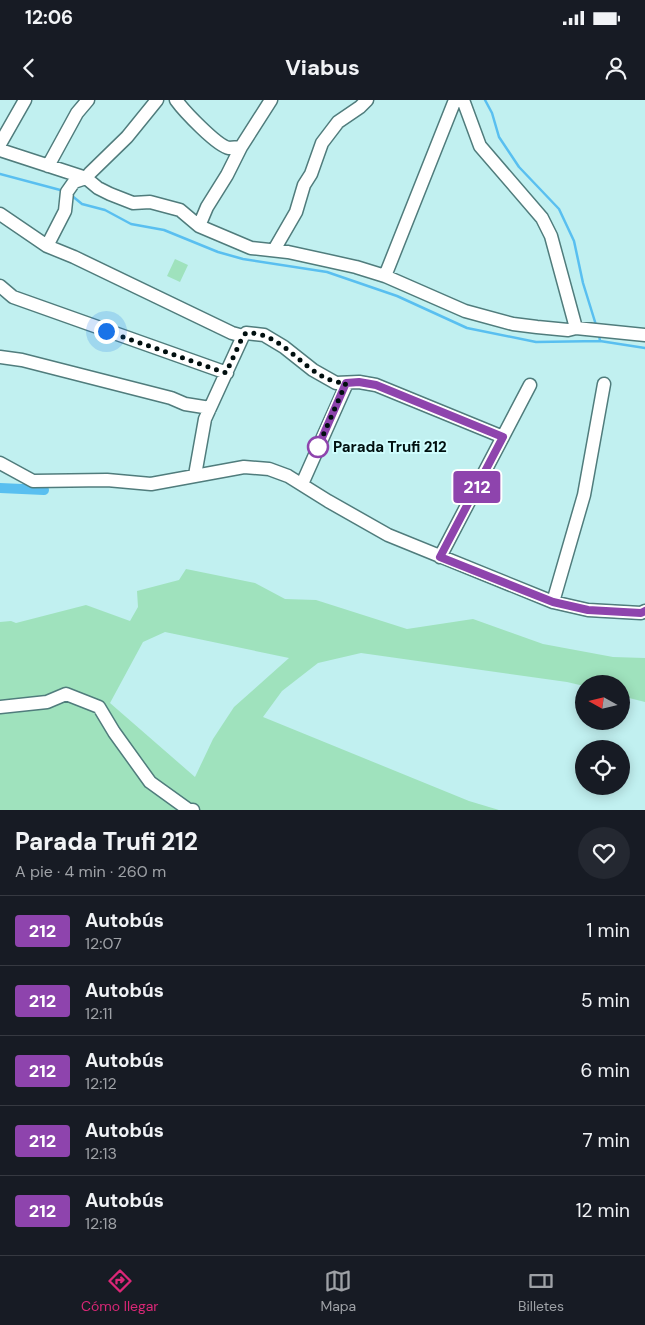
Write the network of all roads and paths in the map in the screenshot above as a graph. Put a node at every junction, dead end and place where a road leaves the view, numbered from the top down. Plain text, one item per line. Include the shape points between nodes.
1 (25, 100) edge
2 (88, 100) edge
3 (157, 100) edge
4 (176, 100) edge
5 (271, 100) edge
6 (367, 100) edge
7 (455, 100) edge
8 (463, 100) edge
9 (0, 144) edge
10 (241, 147) junction
11 (0, 150) edge
12 (48, 166) junction
13 (86, 178) junction
14 (0, 214) edge
15 (199, 226) junction
16 (47, 246) junction
17 (274, 250) junction
18 (385, 276) junction
19 (0, 286) edge
20 (576, 328) junction
21 (645, 335) edge
22 (243, 336) junction
23 (0, 357) edge
24 (226, 373) junction
25 (346, 383) junction
26 (604, 384) dead end
27 (530, 385) dead end
28 (210, 408) junction
29 (503, 437) junction
30 (0, 463) edge
31 (194, 475) junction
32 (302, 484) junction
33 (440, 557) junction
34 (553, 602) junction
35 (645, 611) edge
36 (0, 707) edge
37 (193, 810) edge

1 - 9 street
2 - 12 street via 77,113
3 - 13 street via 127,137
4 - 10 street via 219,143 228,148
5 - 10 street
6 - 17 street via 338,122 322,143 296,212
7 - 18 street
8 - 20 street via 480,146 542,218 551,236
10 - 15 street
11 - 12 street
12 - 13 street
13 - 15 street via 98,188 133,203 150,202 180,210
13 - 16 street via 74,182 67,192 65,211
14 - 16 street
15 - 17 street via 251,248
16 - 22 street
17 - 18 street via 311,256
18 - 20 street via 465,311 512,324
19 - 24 street via 13,298
20 - 21 street
22 - 24 street
22 - 25 street via 246,333 264,335 313,370 336,383
23 - 28 street
24 - 28 street
25 - 29 street via 376,385
25 - 32 street
26 - 34 street via 584,495
27 - 29 street
28 - 31 street
29 - 33 street
30 - 31 street via 33,482 107,480 151,484
31 - 32 street via 244,467 269,469
32 - 33 street via 388,534
33 - 34 street
34 - 35 street via 588,610
36 - 37 street via 46,702 66,694 99,707 150,782

